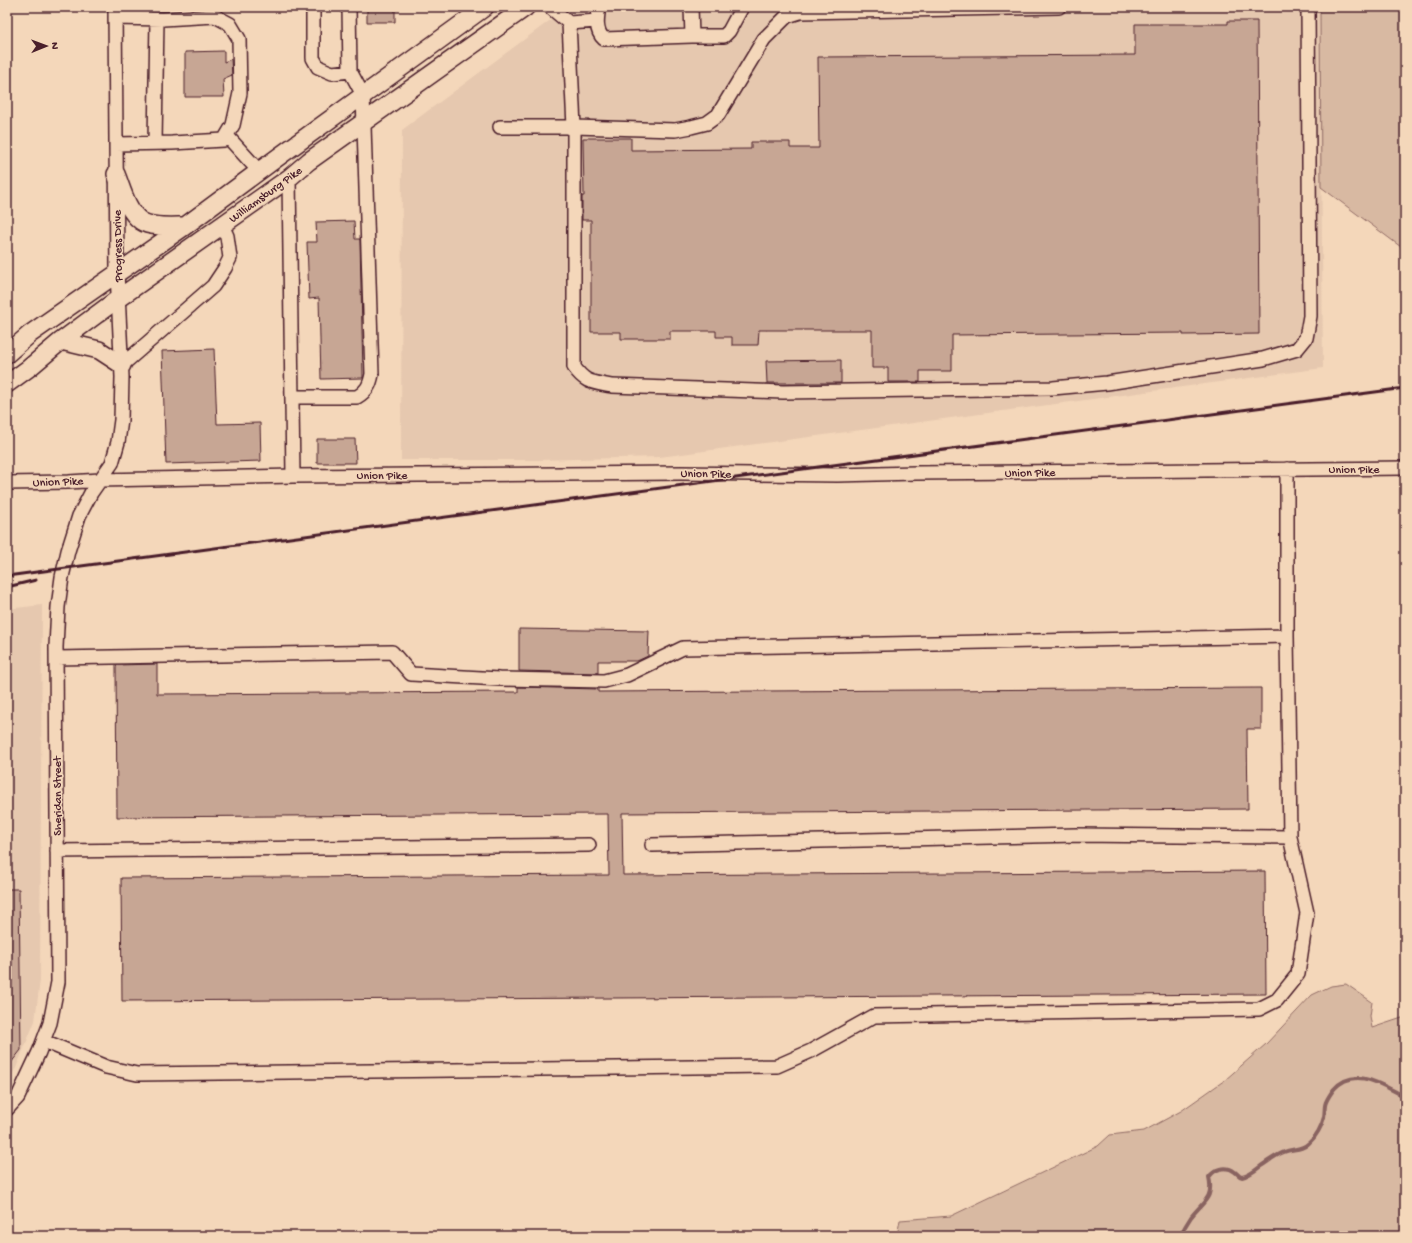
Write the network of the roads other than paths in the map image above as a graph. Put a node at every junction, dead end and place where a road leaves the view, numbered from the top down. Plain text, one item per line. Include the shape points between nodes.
1 (313, 7) edge
2 (349, 7) edge
3 (485, 7) edge
4 (526, 7) edge
5 (550, 7) edge
6 (599, 7) edge
7 (690, 7) edge
8 (742, 7) edge
9 (1059, 7) edge
10 (1308, 7) edge
11 (115, 12) edge
12 (157, 18) junction
13 (597, 21) junction
14 (569, 23) junction
15 (692, 36) junction
16 (350, 71) junction
17 (363, 95) junction
18 (365, 122) junction
19 (500, 127) dead end
20 (574, 127) junction
21 (227, 136) junction
22 (155, 143) junction
23 (116, 144) junction
24 (259, 171) junction
25 (116, 174) junction
26 (289, 178) junction
27 (222, 225) junction
28 (185, 226) junction
29 (117, 272) junction
30 (119, 298) junction
31 (61, 341) junction
32 (7, 354) edge
33 (122, 365) junction
34 (7, 384) edge
35 (292, 397) junction
36 (1405, 468) edge
37 (1287, 469) junction
38 (293, 476) junction
39 (100, 480) junction
40 (7, 482) edge
41 (1287, 636) junction
42 (57, 658) junction
43 (1290, 837) junction
44 (652, 844) dead end
45 (589, 845) dead end
46 (57, 851) junction
47 (44, 1040) junction
48 (7, 1109) edge

1 - 16 street via 313,58 318,67 332,73
2 - 16 street
3 - 17 main road, Williamsburg Pike
4 - 18 main road, Williamsburg Pike
5 - 14 street
6 - 13 street
7 - 15 street
8 - 15 street via 724,36
9 - 20 street via 800,12 787,16 764,39 718,115 707,123 675,130
10 - 20 street via 1310,316 1302,345 1297,349 1263,359 1107,383 1046,388 783,392 612,386 589,382 574,367
11 - 12 street
11 - 23 street, Progress Drive
12 - 21 street via 215,16 230,24 239,40 240,93 233,125
12 - 22 street
13 - 14 street
13 - 15 street via 600,35 604,39
14 - 20 street
16 - 17 street
17 - 18 street
17 - 24 main road, Williamsburg Pike
18 - 26 main road, Williamsburg Pike
18 - 35 street via 372,374 370,386 357,397
19 - 20 street
21 - 22 street via 224,140
21 - 24 street
22 - 23 street
23 - 25 street, Progress Drive
24 - 28 main road, Williamsburg Pike
25 - 28 main road via 131,210 142,221 162,226
25 - 29 street, Progress Drive
26 - 27 main road, Williamsburg Pike
26 - 35 street
27 - 30 main road, Williamsburg Pike
27 - 33 street via 227,236 230,258 213,286
28 - 29 main road, Williamsburg Pike
29 - 30 street, Progress Drive
29 - 32 main road, Williamsburg Pike via 30,334
30 - 31 main road, Williamsburg Pike
30 - 33 street, Progress Drive
31 - 33 main road via 99,350
31 - 34 main road, Williamsburg Pike
33 - 39 street, Progress Drive via 118,442 112,463
35 - 38 street
36 - 37 street, Union Pike
37 - 38 street, Union Pike via 837,475 680,473
37 - 41 street
38 - 39 street, Union Pike
39 - 40 street, Union Pike
39 - 42 street, Sheridan Street via 79,516 64,568 58,606
41 - 42 street via 683,648 627,675 604,681 499,680 411,674 392,652
41 - 43 street
42 - 46 street, Sheridan Street
43 - 44 street via 1076,835
43 - 47 street via 1307,913 1298,974 1277,1000 1260,1009 874,1016 811,1051 777,1066 137,1074 106,1067
45 - 46 street
46 - 47 street, Sheridan Street via 58,982
47 - 48 street, Sheridan Street via 18,1097

